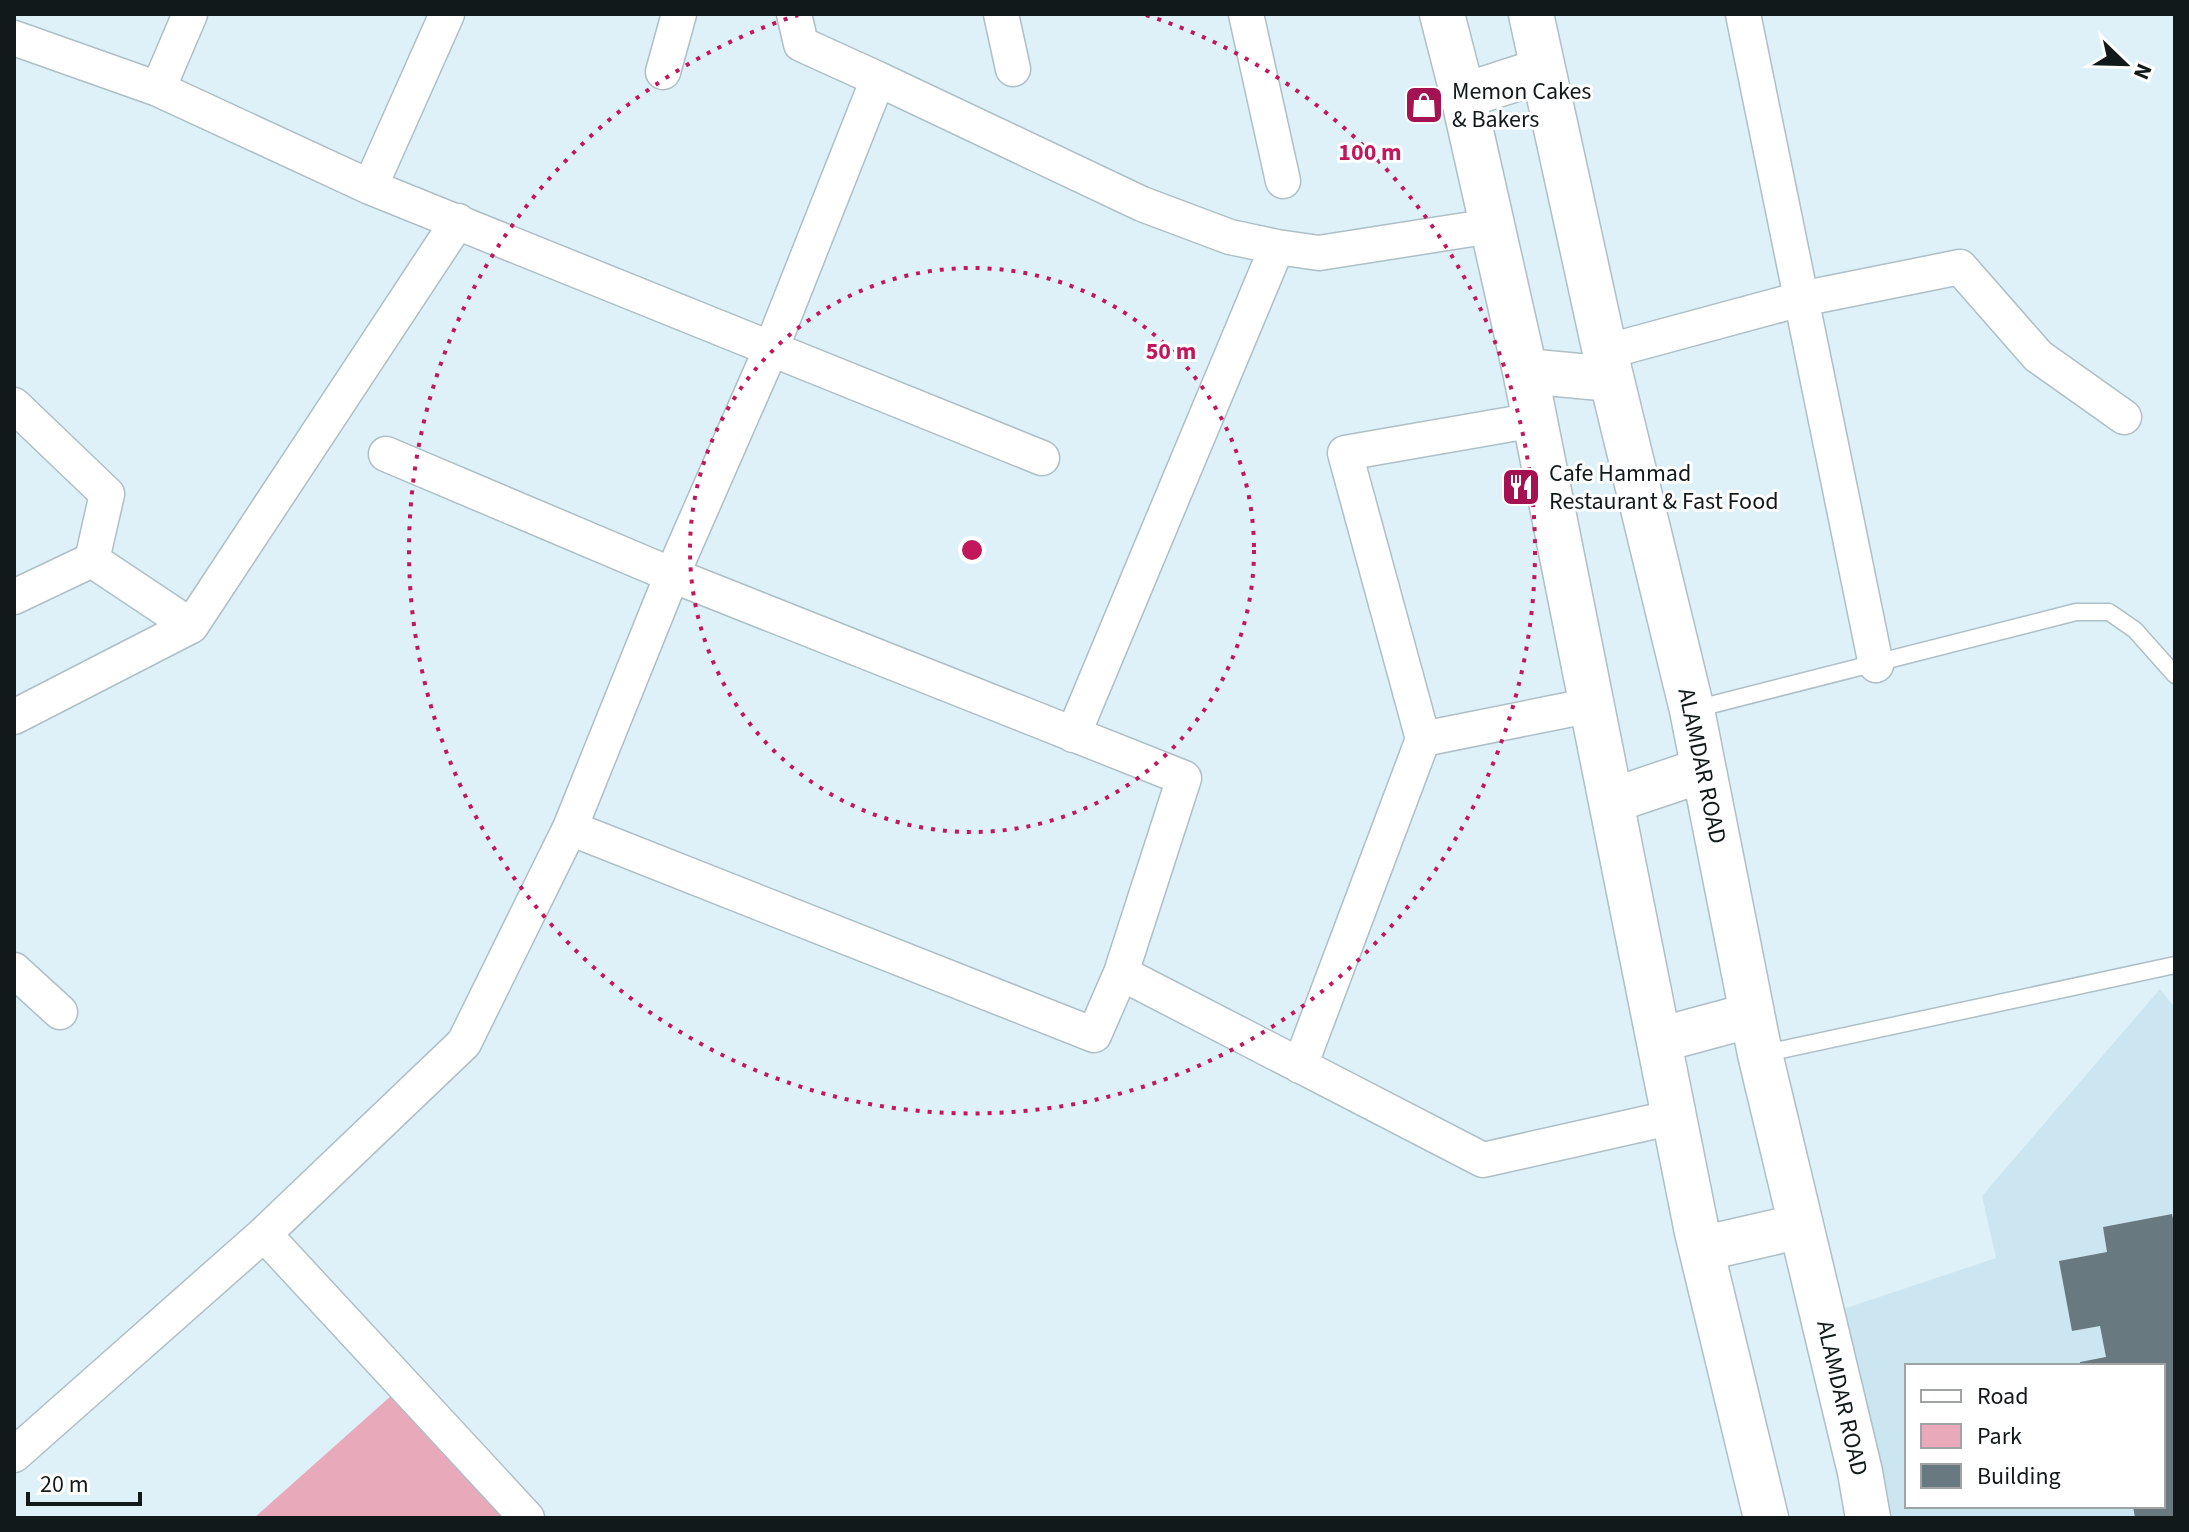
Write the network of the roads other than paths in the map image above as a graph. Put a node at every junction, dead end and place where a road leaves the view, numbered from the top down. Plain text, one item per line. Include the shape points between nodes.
1 (190, 14) edge
2 (447, 14) edge
3 (679, 14) edge
4 (794, 14) edge
5 (1001, 14) edge
6 (1246, 14) edge
7 (1442, 14) edge
8 (1531, 14) edge
9 (1743, 14) edge
10 (14, 38) edge
11 (1013, 69) dead end
12 (1543, 70) junction
13 (663, 72) dead end
14 (878, 79) junction
15 (158, 89) junction
16 (1463, 96) junction
17 (1283, 181) dead end
18 (370, 187) junction
19 (458, 221) junction
20 (1491, 226) junction
21 (1277, 247) junction
22 (1801, 299) junction
23 (771, 349) junction
24 (1608, 366) junction
25 (1525, 371) junction
26 (14, 405) edge
27 (2124, 417) dead end
28 (1535, 420) junction
29 (386, 454) dead end
30 (1042, 458) dead end
31 (92, 560) junction
32 (672, 575) junction
33 (14, 597) edge
34 (191, 626) junction
35 (1876, 665) junction
36 (2175, 675) edge
37 (1592, 705) junction
38 (1692, 710) junction
39 (14, 717) edge
40 (1073, 735) junction
41 (1423, 739) junction
42 (1703, 770) junction
43 (1611, 801) junction
44 (570, 828) junction
45 (2175, 965) edge
46 (14, 970) edge
47 (1121, 973) junction
48 (60, 1012) dead end
49 (1756, 1035) junction
50 (1659, 1040) junction
51 (1300, 1066) junction
52 (1674, 1117) junction
53 (1801, 1226) junction
54 (264, 1234) junction
55 (1701, 1249) junction
56 (14, 1455) edge
57 (527, 1518) edge
58 (1766, 1518) edge
59 (1868, 1518) edge

1 - 15 street
2 - 18 street
3 - 13 street
4 - 14 street via 801,44
5 - 11 street
6 - 17 street
7 - 16 street
8 - 12 street, ALAMDAR ROAD
9 - 22 street
10 - 15 street
12 - 16 street
12 - 24 street, ALAMDAR ROAD
14 - 21 street via 1142,204 1230,237
14 - 23 street
15 - 18 street
16 - 20 street
18 - 19 street
19 - 23 street
19 - 34 street
20 - 21 street via 1319,253
20 - 25 street
21 - 40 street
22 - 24 street
22 - 27 street via 1960,267 2038,356
22 - 35 street
23 - 30 street
23 - 32 street
24 - 25 street
24 - 38 street, ALAMDAR ROAD
25 - 28 street
26 - 31 street via 107,494
28 - 37 street
28 - 41 street via 1345,453
29 - 32 street
31 - 33 street
31 - 34 street
32 - 40 street
32 - 44 street
34 - 39 street
35 - 36 lane via 2076,612 2109,612 2135,630
35 - 38 lane
37 - 41 street
37 - 43 street
38 - 42 street, ALAMDAR ROAD
40 - 47 street via 1184,778
41 - 51 street
42 - 43 street
42 - 49 street, ALAMDAR ROAD
43 - 50 street
44 - 47 street via 1094,1035
44 - 54 street via 464,1043
45 - 49 lane
46 - 48 street
47 - 51 street
49 - 50 street
49 - 53 street, ALAMDAR ROAD
50 - 52 street
51 - 52 street via 1483,1160
52 - 55 street
53 - 55 street
53 - 59 street, ALAMDAR ROAD
54 - 56 street
54 - 57 street
55 - 58 street

